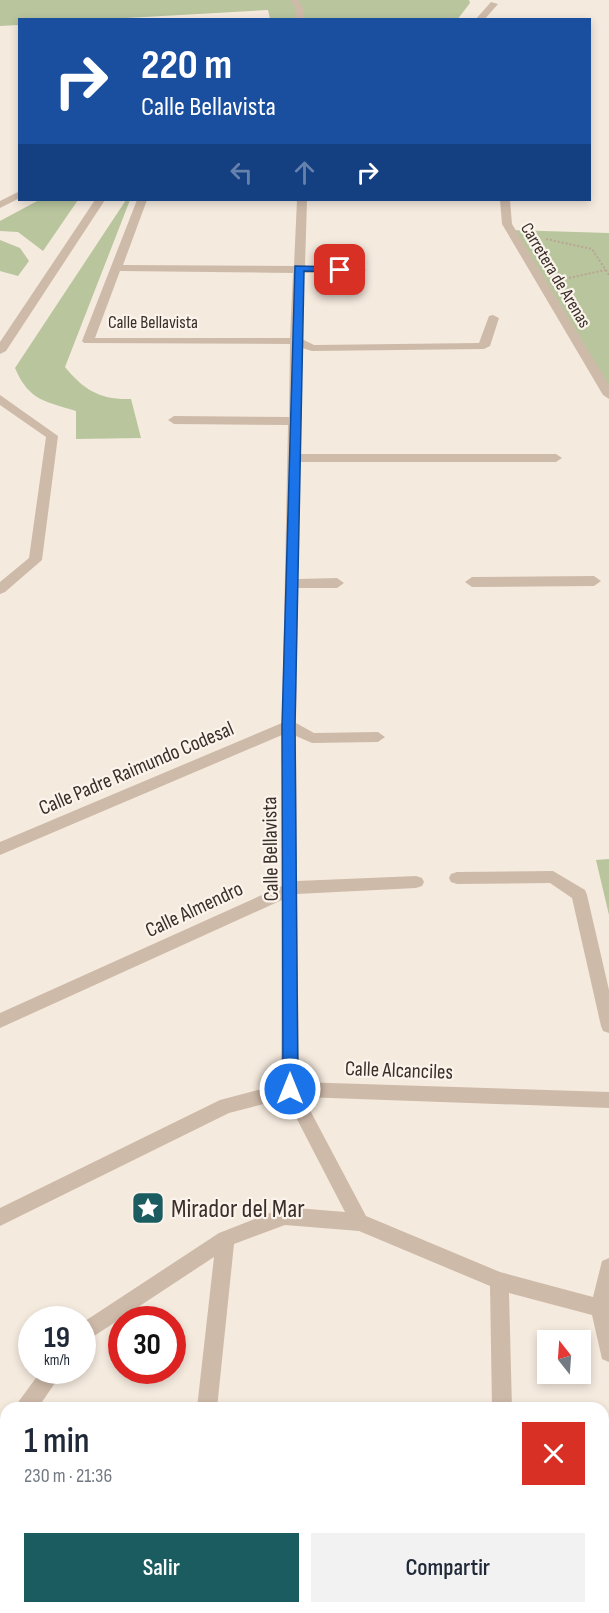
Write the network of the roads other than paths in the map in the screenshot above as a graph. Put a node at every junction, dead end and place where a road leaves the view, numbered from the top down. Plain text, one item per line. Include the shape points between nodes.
1 (294, 0) edge
2 (493, 2) edge
3 (300, 18) edge
4 (481, 18) edge
5 (495, 18) edge
6 (18, 195) edge
7 (99, 201) edge
8 (142, 201) edge
9 (302, 201) edge
10 (506, 201) edge
11 (0, 205) edge
12 (116, 268) junction
13 (299, 268) junction
14 (361, 270) dead end
15 (493, 318) dead end
16 (296, 341) junction
17 (0, 351) edge
18 (609, 395) edge
19 (0, 399) edge
20 (174, 420) dead end
21 (295, 421) junction
22 (295, 458) junction
23 (556, 458) dead end
24 (594, 581) dead end
25 (472, 582) dead end
26 (338, 583) dead end
27 (292, 584) junction
28 (0, 589) edge
29 (289, 726) junction
30 (378, 737) dead end
31 (0, 849) edge
32 (457, 878) dead end
33 (416, 882) dead end
34 (292, 888) junction
35 (0, 1021) edge
36 (609, 1026) edge
37 (290, 1089) junction
38 (609, 1100) edge
39 (0, 1217) edge
40 (360, 1222) junction
41 (225, 1239) junction
42 (609, 1267) edge
43 (499, 1281) junction
44 (605, 1316) edge
45 (96, 1326) edge
46 (609, 1352) edge
47 (44, 1384) edge
48 (30, 1402) edge
49 (208, 1402) edge
50 (502, 1402) edge

1 - 3 street
2 - 4 street
2 - 5 street
6 - 11 street
7 - 17 street
8 - 12 street, Calle Bellavista
9 - 13 street, Calle Bellavista
10 - 18 street, Carretera de Arenas via 510,231
12 - 13 street
12 - 16 street, Calle Bellavista via 88,341
13 - 14 street
13 - 16 street, Calle Bellavista
15 - 16 street, Calle Bellavista via 484,346 312,348
16 - 21 street, Calle Bellavista
19 - 28 street via 52,436 35,560
20 - 21 street
21 - 22 street, Calle Bellavista
22 - 23 street
22 - 27 street, Calle Bellavista
24 - 25 street
26 - 27 street
27 - 29 street, Calle Bellavista
29 - 30 street via 312,738
29 - 31 street, Calle Padre Raimundo Codesal
29 - 34 street, Calle Bellavista
32 - 36 street via 553,877 579,895
33 - 34 street, Calle Almendro
34 - 35 street, Calle Almendro
34 - 37 street, Calle Bellavista
37 - 38 street, Calle Alcanciles
37 - 39 street, Calle Alcanciles via 226,1106
37 - 40 street, Calle Bellavista
40 - 41 street via 285,1216
40 - 43 street
41 - 45 street
41 - 49 street
42 - 44 street
43 - 44 street
43 - 50 street
44 - 46 street
47 - 48 street

